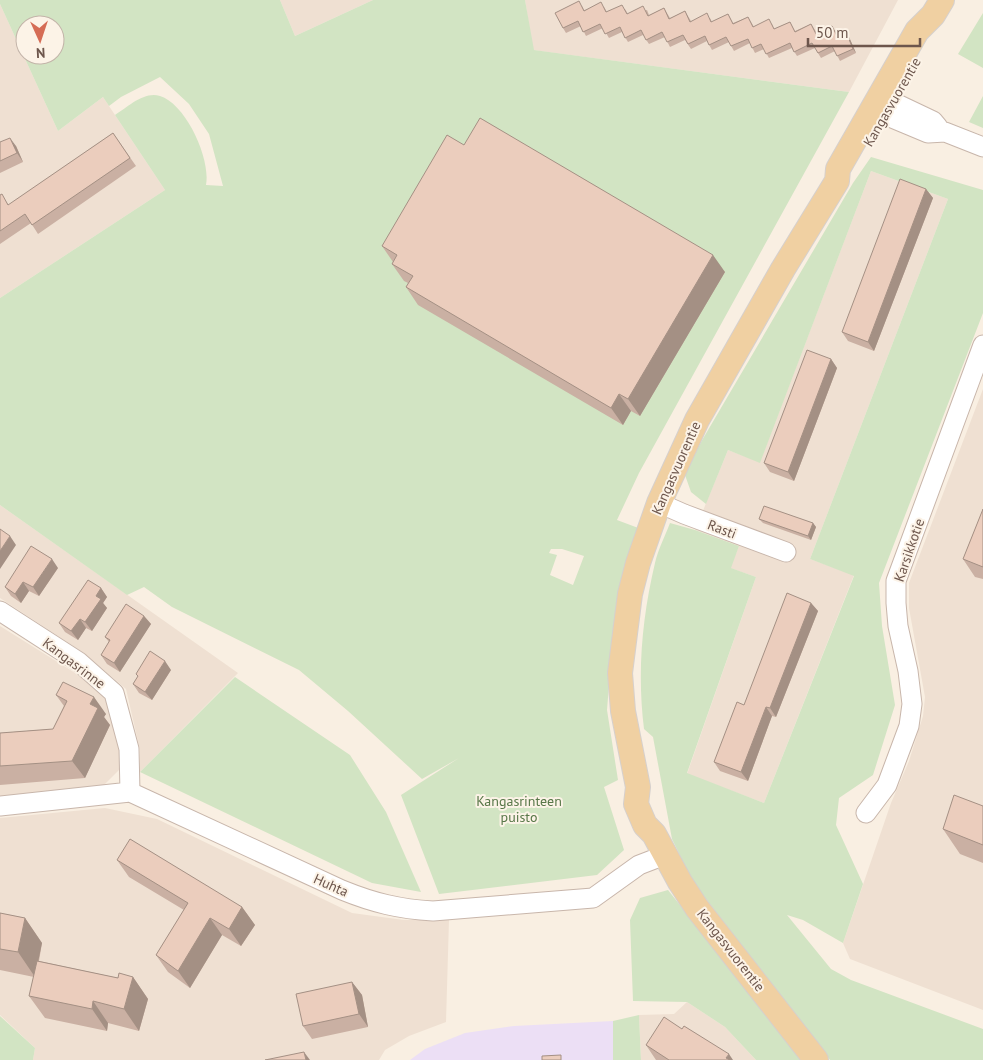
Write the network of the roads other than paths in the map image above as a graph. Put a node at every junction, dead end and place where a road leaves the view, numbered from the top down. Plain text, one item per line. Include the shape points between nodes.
1 (939, 4) edge
2 (885, 106) junction
3 (983, 147) edge
4 (983, 345) edge
5 (659, 503) junction
6 (786, 552) dead end
7 (0, 611) edge
8 (130, 792) junction
9 (0, 806) edge
10 (866, 813) dead end
11 (664, 855) junction
12 (816, 1060) edge

1 - 2 main road, Kangasvuorentie via 921,54
2 - 3 street via 933,122 945,132
2 - 5 main road, Kangasvuorentie via 838,169 837,181 697,420
4 - 10 street, Karsikkotie via 896,581 898,626 912,704 909,726 887,785
5 - 6 street, Rasti
5 - 11 main road, Kangasvuorentie via 630,594 620,673 638,787 636,804
7 - 8 street, Kangasrinne via 79,662 114,693 129,749
8 - 9 street
8 - 11 street, Huhta via 342,890 408,910 593,898 638,865
11 - 12 main road, Kangasvuorentie via 697,908

